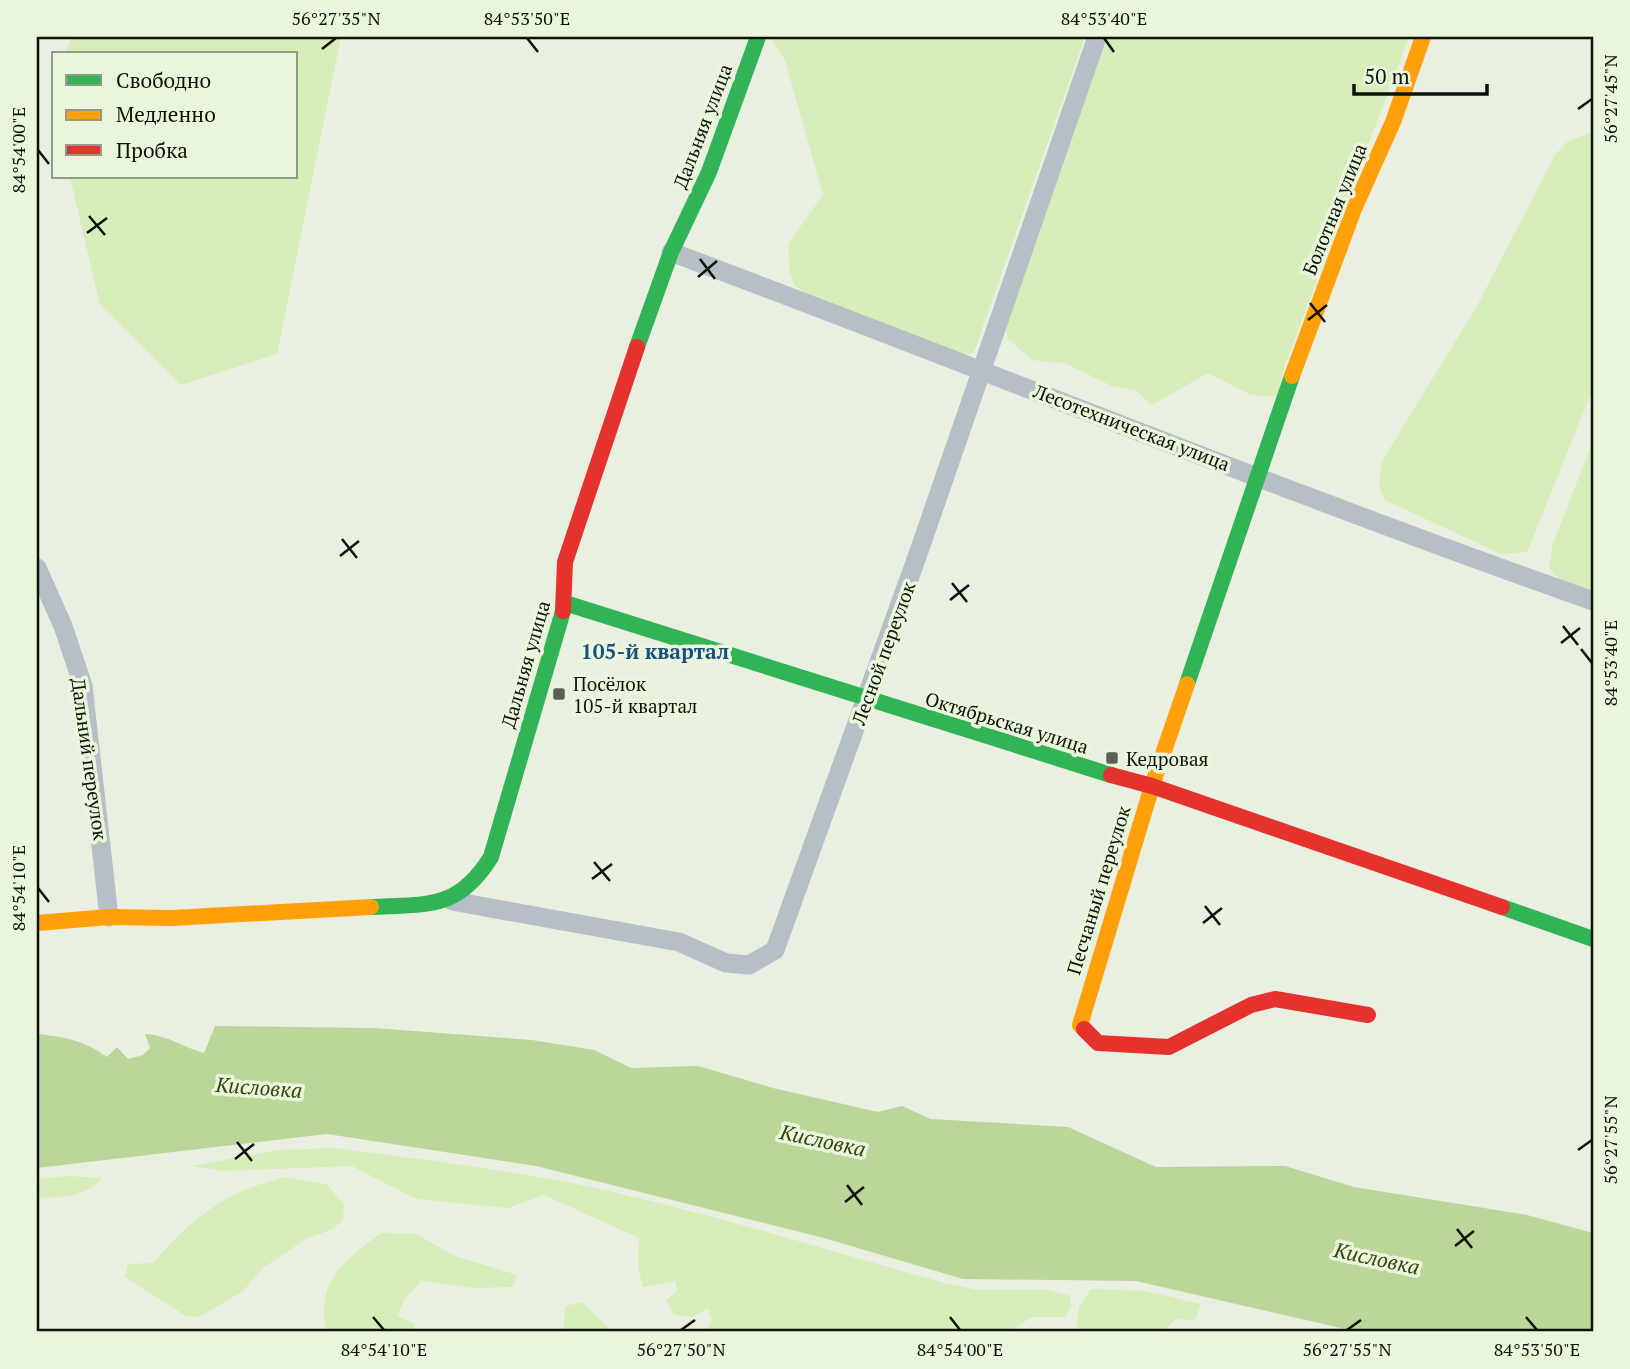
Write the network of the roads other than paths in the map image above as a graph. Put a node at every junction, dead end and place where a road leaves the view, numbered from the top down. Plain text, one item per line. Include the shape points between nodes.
1 (758, 37) edge
2 (1097, 37) edge
3 (1423, 37) edge
4 (671, 252) junction
5 (982, 369) junction
6 (1258, 476) junction
7 (37, 568) edge
8 (1593, 601) edge
9 (565, 603) junction
10 (866, 700) junction
11 (1152, 786) junction
12 (452, 901) junction
13 (109, 917) junction
14 (37, 923) edge
15 (1593, 939) edge
16 (1368, 1015) dead end

1 - 4 street, Дальняя улица via 709,172
2 - 5 street, Лесной переулок
3 - 6 street, Болотная улица via 1393,122 1354,209
4 - 5 street, Лесотехническая улица
4 - 9 street, Дальняя улица via 565,562
5 - 6 street, Лесотехническая улица
5 - 10 street, Лесной переулок
6 - 8 street, Лесотехническая улица
6 - 11 street, Песчаный переулок
7 - 13 street, Дальний переулок via 83,686
9 - 10 street, Октябрьская улица
9 - 12 street, Дальняя улица via 491,857 467,892
10 - 11 street, Октябрьская улица
10 - 12 street, Лесной переулок via 775,950 766,958 749,965 726,963 679,942
11 - 15 street, Октябрьская улица
11 - 16 street, Песчаный переулок via 1080,1025 1087,1035 1098,1043 1169,1047 1251,1005 1275,999
12 - 13 street via 172,918
13 - 14 street

